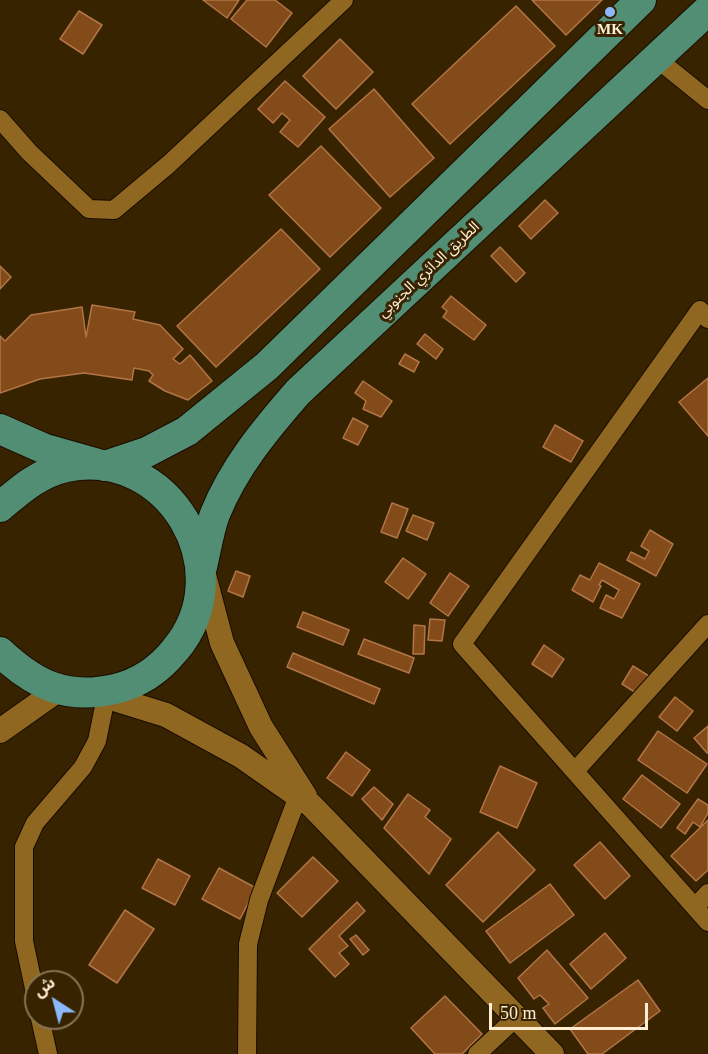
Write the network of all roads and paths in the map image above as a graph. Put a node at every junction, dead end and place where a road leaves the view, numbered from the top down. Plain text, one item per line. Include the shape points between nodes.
1 (344, 0) edge
2 (641, 0) edge
3 (708, 10) edge
4 (656, 58) junction
5 (708, 100) edge
6 (0, 119) edge
7 (705, 309) edge
8 (0, 429) edge
9 (105, 466) junction
10 (0, 507) edge
11 (202, 567) junction
12 (708, 624) edge
13 (0, 652) edge
14 (58, 690) junction
15 (100, 695) junction
16 (0, 731) edge
17 (576, 770) junction
18 (304, 801) junction
19 (708, 893) edge
20 (695, 907) junction
21 (708, 922) edge
22 (30, 970) edge
23 (518, 1016) junction
24 (43, 1030) edge
25 (48, 1054) edge
26 (247, 1054) edge
27 (477, 1054) edge
28 (552, 1054) edge

1 - 6 street via 169,164 114,210 89,209
2 - 9 main road via 236,394 187,431 147,452
3 - 4 main road, الطريق الدائري الجنوبي
4 - 5 street
4 - 11 main road, الطريق الدائري الجنوبي via 298,392 234,474 215,515
7 - 17 street via 462,644
8 - 9 main road via 45,449
9 - 10 main road via 66,467 30,482
9 - 11 main road via 141,478 171,500 192,531
11 - 15 main road via 200,604 186,638 162,666 131,685
11 - 18 street via 222,643 261,727
12 - 17 street
13 - 14 main road via 24,674
14 - 15 main road
14 - 16 street
15 - 18 street via 166,714 241,756
15 - 22 street via 97,741 83,767 35,823 24,846 24,941
17 - 20 street
18 - 23 street
18 - 26 street via 259,900 248,944
19 - 20 street
20 - 21 street
23 - 27 street
23 - 28 street
24 - 25 street

